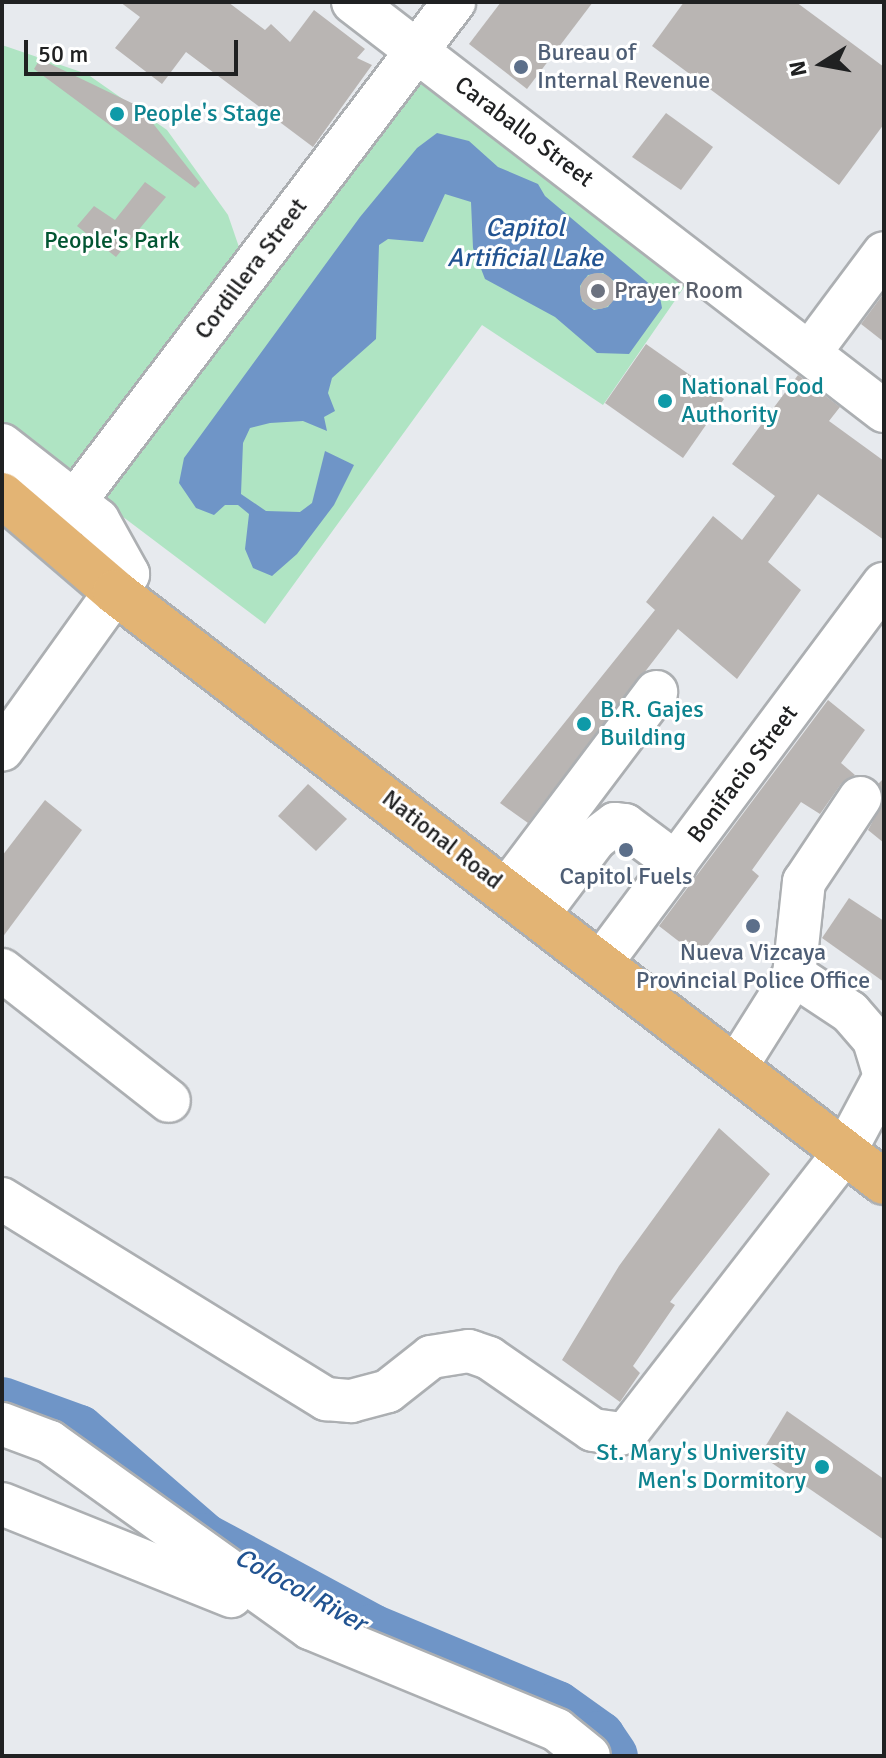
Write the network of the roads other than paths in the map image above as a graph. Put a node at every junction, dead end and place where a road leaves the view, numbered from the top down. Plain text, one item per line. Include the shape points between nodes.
1 (353, 2) edge
2 (454, 2) edge
3 (418, 51) junction
4 (884, 253) edge
5 (811, 351) junction
6 (884, 411) edge
7 (2, 445) edge
8 (2, 495) edge
9 (75, 501) junction
10 (54, 539) junction
11 (884, 584) edge
12 (115, 592) junction
13 (656, 692) dead end
14 (2, 750) edge
15 (860, 798) dead end
16 (676, 863) junction
17 (523, 903) junction
18 (601, 963) junction
19 (2, 970) edge
20 (794, 975) junction
21 (736, 1067) junction
22 (884, 1072) edge
23 (884, 1078) edge
24 (169, 1101) dead end
25 (844, 1153) junction
26 (884, 1182) edge
27 (2, 1199) edge
28 (2, 1424) edge
29 (2, 1504) edge
30 (310, 1628) junction
31 (589, 1756) edge

1 - 3 street, Caraballo Street
2 - 3 street, Cordillera Street
3 - 5 street, Caraballo Street
3 - 9 street, Cordillera Street
4 - 5 street
5 - 6 street, Caraballo Street
7 - 9 street
8 - 10 main road, National Road
9 - 10 street, Cordillera Street
9 - 12 street via 98,520 118,548 128,574
10 - 12 main road, National Road
11 - 16 street, Bonifacio Street
12 - 14 street
12 - 17 main road, National Road
13 - 17 street
15 - 20 street via 804,882
16 - 17 street via 625,825 607,827
16 - 18 street, Bonifacio Street
17 - 18 main road, National Road
18 - 21 main road, National Road
19 - 24 street
20 - 21 street
20 - 22 street via 850,1012 874,1040
21 - 25 main road, National Road
23 - 25 street
25 - 26 main road, National Road
25 - 27 street via 629,1430 607,1436 489,1358 469,1351 431,1357 388,1391 351,1401 326,1399
28 - 30 street via 50,1442
29 - 30 street
30 - 31 street via 557,1730

